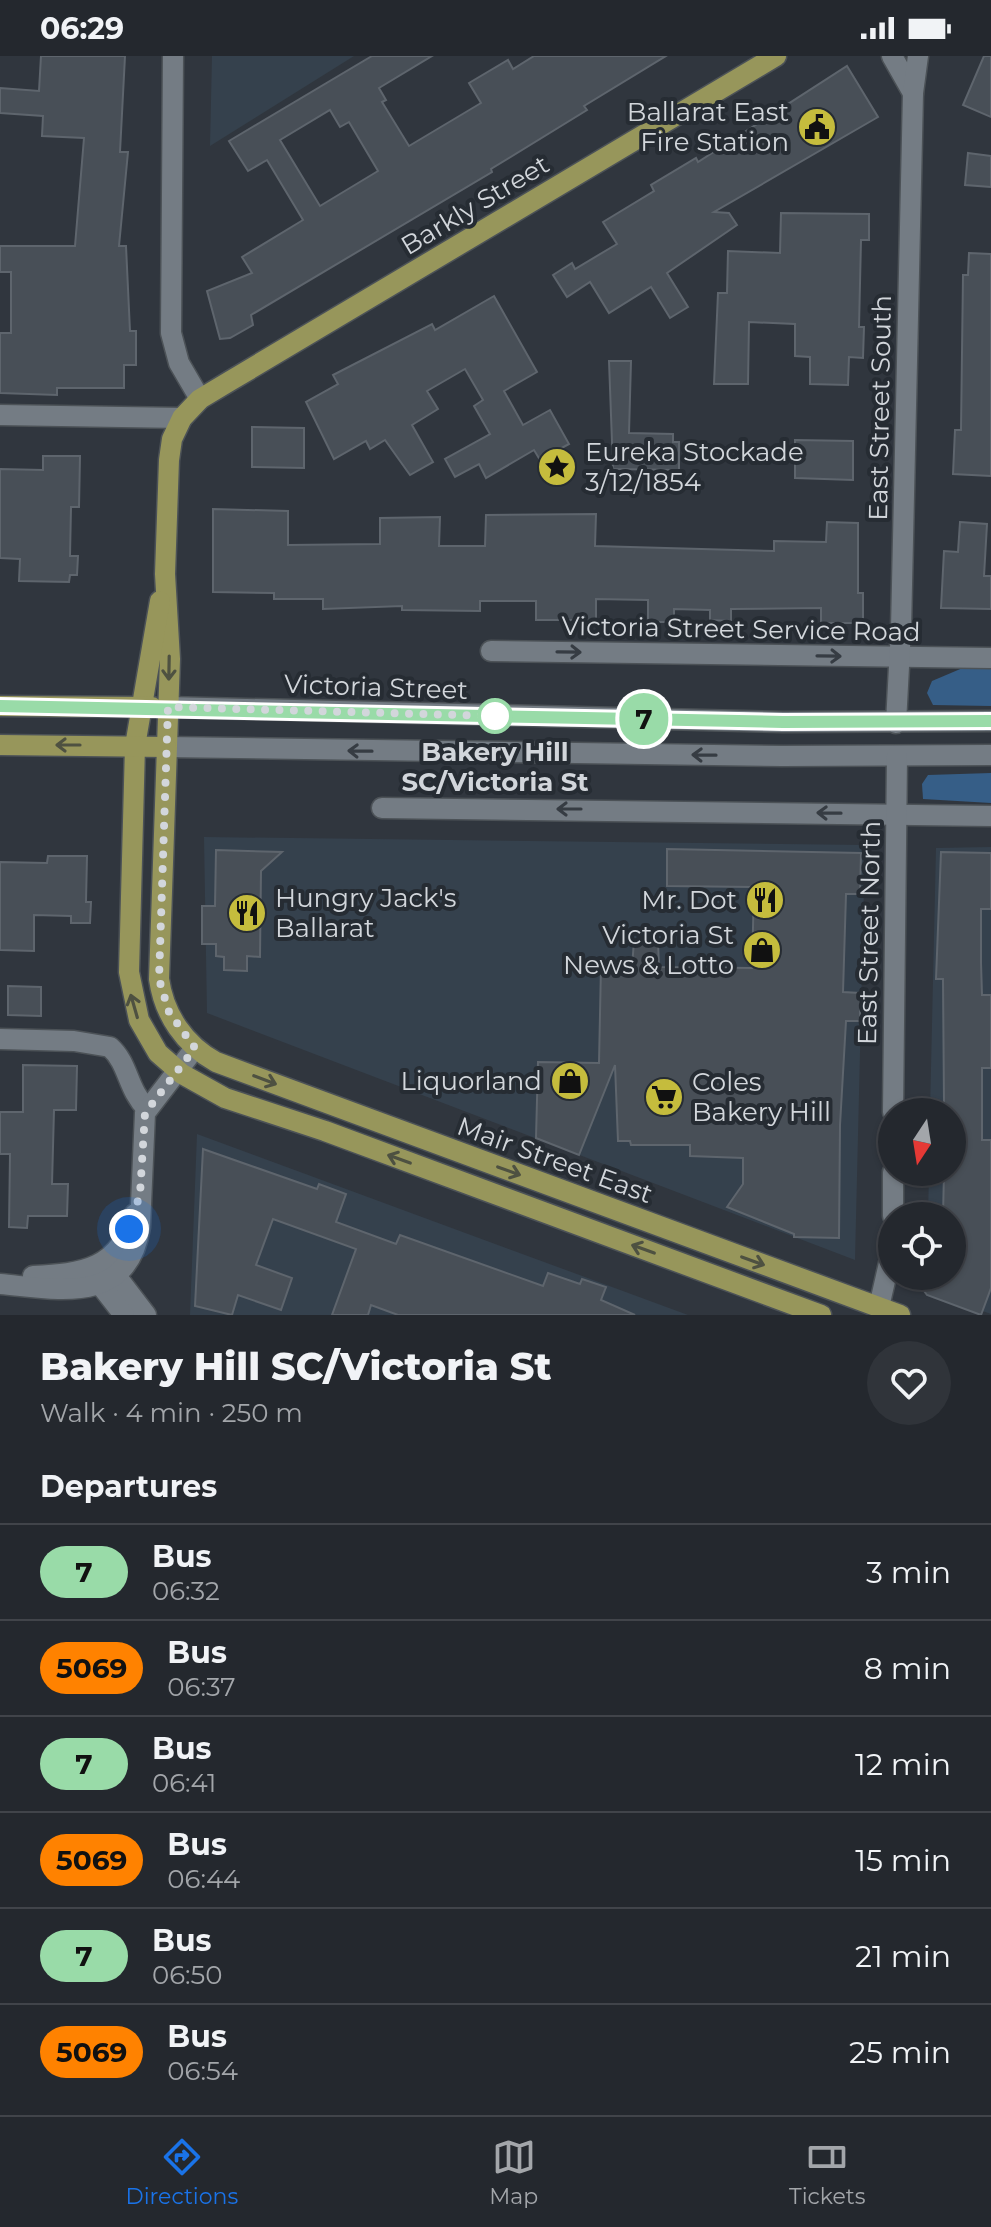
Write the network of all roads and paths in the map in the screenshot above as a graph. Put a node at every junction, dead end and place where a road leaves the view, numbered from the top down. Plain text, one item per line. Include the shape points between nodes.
1 (173, 56) edge
2 (776, 56) edge
3 (892, 56) edge
4 (918, 56) edge
5 (913, 93) junction
6 (200, 399) junction
7 (0, 415) edge
8 (182, 418) junction
9 (165, 574) junction
10 (491, 651) dead end
11 (897, 657) junction
12 (991, 658) edge
13 (0, 706) edge
14 (140, 707) junction
15 (168, 707) junction
16 (991, 721) edge
17 (896, 723) junction
18 (0, 745) edge
19 (135, 746) junction
20 (166, 747) junction
21 (991, 755) edge
22 (897, 756) junction
23 (382, 808) dead end
24 (896, 814) junction
25 (991, 816) edge
26 (0, 1039) edge
27 (195, 1048) junction
28 (177, 1070) junction
29 (893, 1098) edge
30 (147, 1109) junction
31 (102, 1273) junction
32 (0, 1277) edge
33 (0, 1284) edge
34 (883, 1290) edge
35 (879, 1307) junction
36 (124, 1315) edge
37 (146, 1315) edge
38 (821, 1315) edge
39 (900, 1315) edge

1 - 6 street via 171,333 179,363
2 - 6 main road, Barkly Street
3 - 5 street
4 - 5 street, East Street South
5 - 11 street, East Street South
6 - 8 main road, Barkly Street
7 - 8 street
8 - 9 main road via 169,460
9 - 14 main road, Mair Street East
9 -> 15 main road
10 -> 11 street, Victoria Street Service Road
11 - 12 street, Victoria Street Service Road
11 - 17 street, East Street South
13 - 14 main road, Victoria Street
14 - 15 main road, Victoria Street
14 - 19 main road, Mair Street East
15 - 17 street, Victoria Street
15 - 20 main road
16 - 17 street, Victoria Street
19 -> 18 main road
19 - 20 main road
28 -> 19 main road, Mair Street East via 143,1029 129,985
22 -> 20 street
20 - 27 main road via 159,979 169,1012
21 - 22 street
22 - 24 street, East Street North
24 -> 23 street
24 - 25 street
24 - 29 street, East Street North
26 - 30 street via 107,1045 118,1054 133,1094
27 - 28 street
27 -> 35 main road, Mair Street East via 216,1062
28 - 30 street
38 -> 28 main road, Mair Street East via 225,1098
30 - 31 street via 138,1240
31 - 32 street
31 - 33 street via 70,1290
31 - 36 street
31 - 37 street
34 - 35 street
35 - 39 main road, Mair Street East

